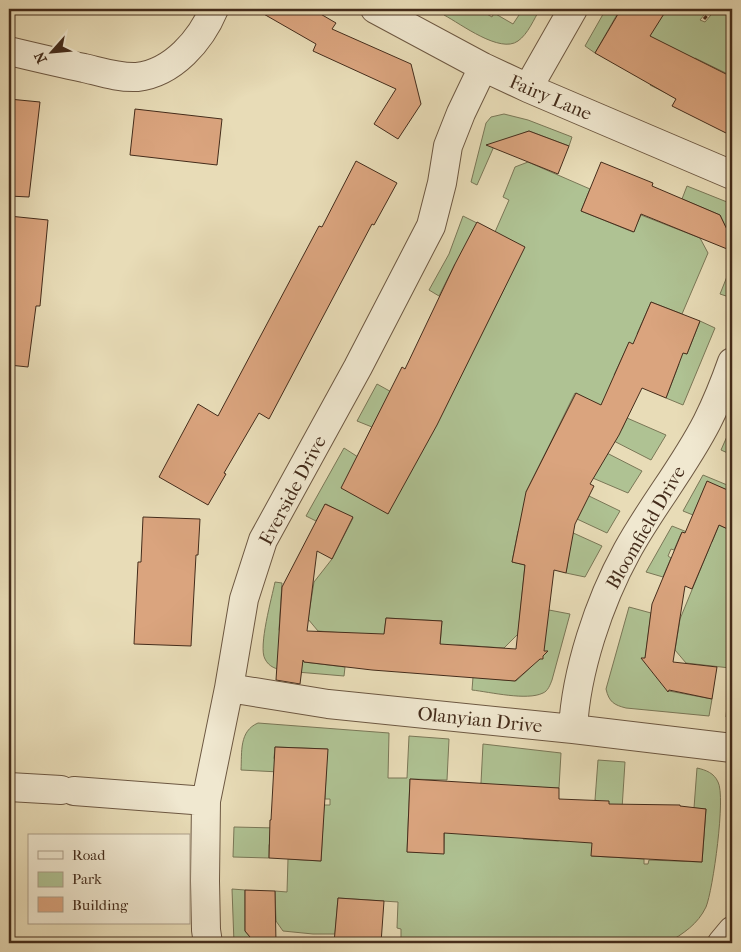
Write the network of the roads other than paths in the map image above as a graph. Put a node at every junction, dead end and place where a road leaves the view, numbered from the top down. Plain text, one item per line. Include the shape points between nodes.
1 (214, 9) edge
2 (375, 9) edge
3 (573, 9) edge
4 (9, 51) edge
5 (483, 67) junction
6 (528, 88) junction
7 (732, 175) edge
8 (732, 362) edge
9 (229, 688) junction
10 (573, 729) junction
11 (732, 748) edge
12 (9, 788) edge
13 (206, 800) junction
14 (732, 931) edge
15 (208, 943) edge
16 (722, 943) edge

1 - 4 street via 201,34 177,60 138,77 118,76
2 - 5 street, Fairy Lane
3 - 6 street
5 - 6 street, Fairy Lane
5 - 9 street, Everside Drive via 448,146 431,226 263,540 244,599
6 - 7 street, Fairy Lane
8 - 10 street, Bloomfield Drive via 707,421 647,516 607,592 581,674
9 - 10 street, Olanyian Drive via 328,704
9 - 13 street, Everside Drive
10 - 11 street, Olanyian Drive
12 - 13 street
13 - 15 street, Everside Drive
14 - 16 street

